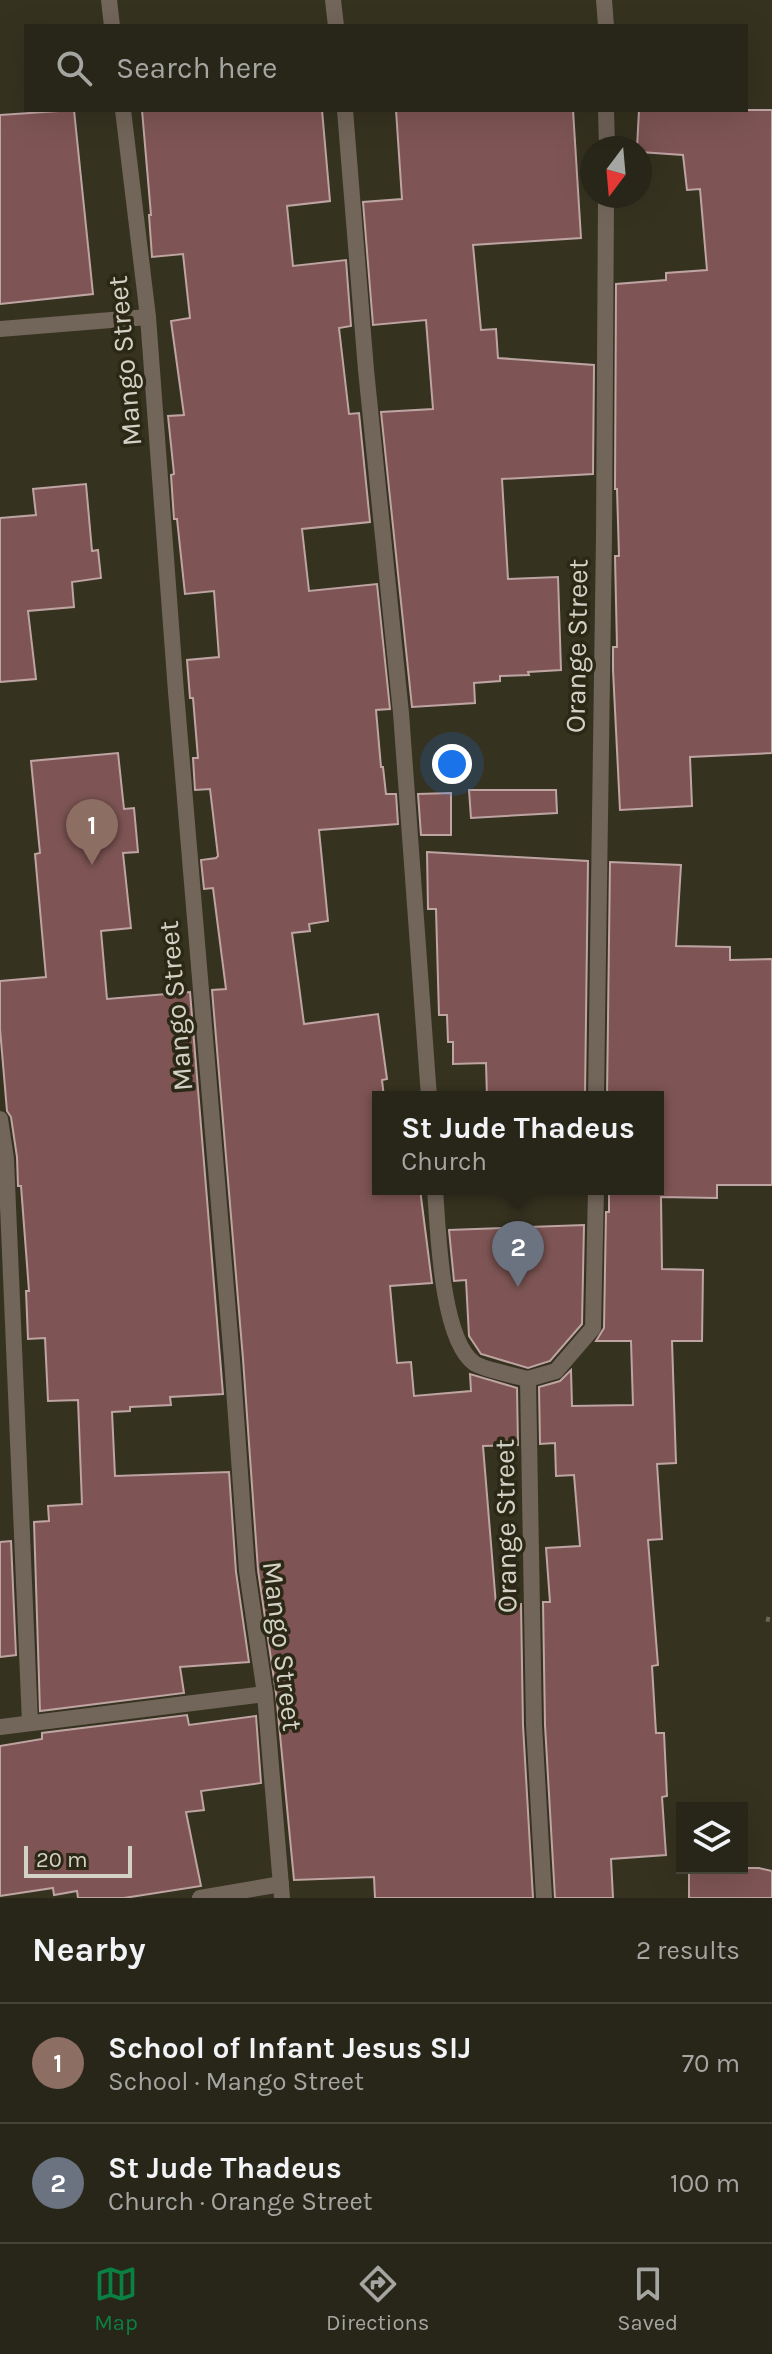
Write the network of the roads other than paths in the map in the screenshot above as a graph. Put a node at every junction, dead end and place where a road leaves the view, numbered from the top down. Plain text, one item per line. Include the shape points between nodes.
1 (109, 0) edge
2 (333, 0) edge
3 (604, 0) edge
4 (112, 24) edge
5 (336, 24) edge
6 (606, 24) edge
7 (123, 112) edge
8 (345, 112) edge
9 (606, 112) edge
10 (607, 136) edge
11 (606, 208) edge
12 (148, 317) junction
13 (0, 329) edge
14 (429, 1091) edge
15 (596, 1091) edge
16 (0, 1119) edge
17 (436, 1195) edge
18 (596, 1195) edge
19 (528, 1379) junction
20 (265, 1694) junction
21 (30, 1723) junction
22 (0, 1727) edge
23 (282, 1891) edge
24 (200, 1898) edge
25 (544, 1898) edge

1 - 4 street
2 - 5 street
3 - 6 street
7 - 12 street, Mango Street
8 - 14 street via 401,713
9 - 10 street
11 - 15 street, Orange Street
12 - 13 street
12 - 20 street, Mango Street via 247,1571
16 - 21 street via 6,1159
17 - 19 street via 449,1317 464,1350 474,1364
18 - 19 street via 593,1328 556,1371
19 - 25 street, Orange Street via 534,1725
20 - 21 street
20 - 23 street, Mango Street
21 - 22 street
23 - 24 street

